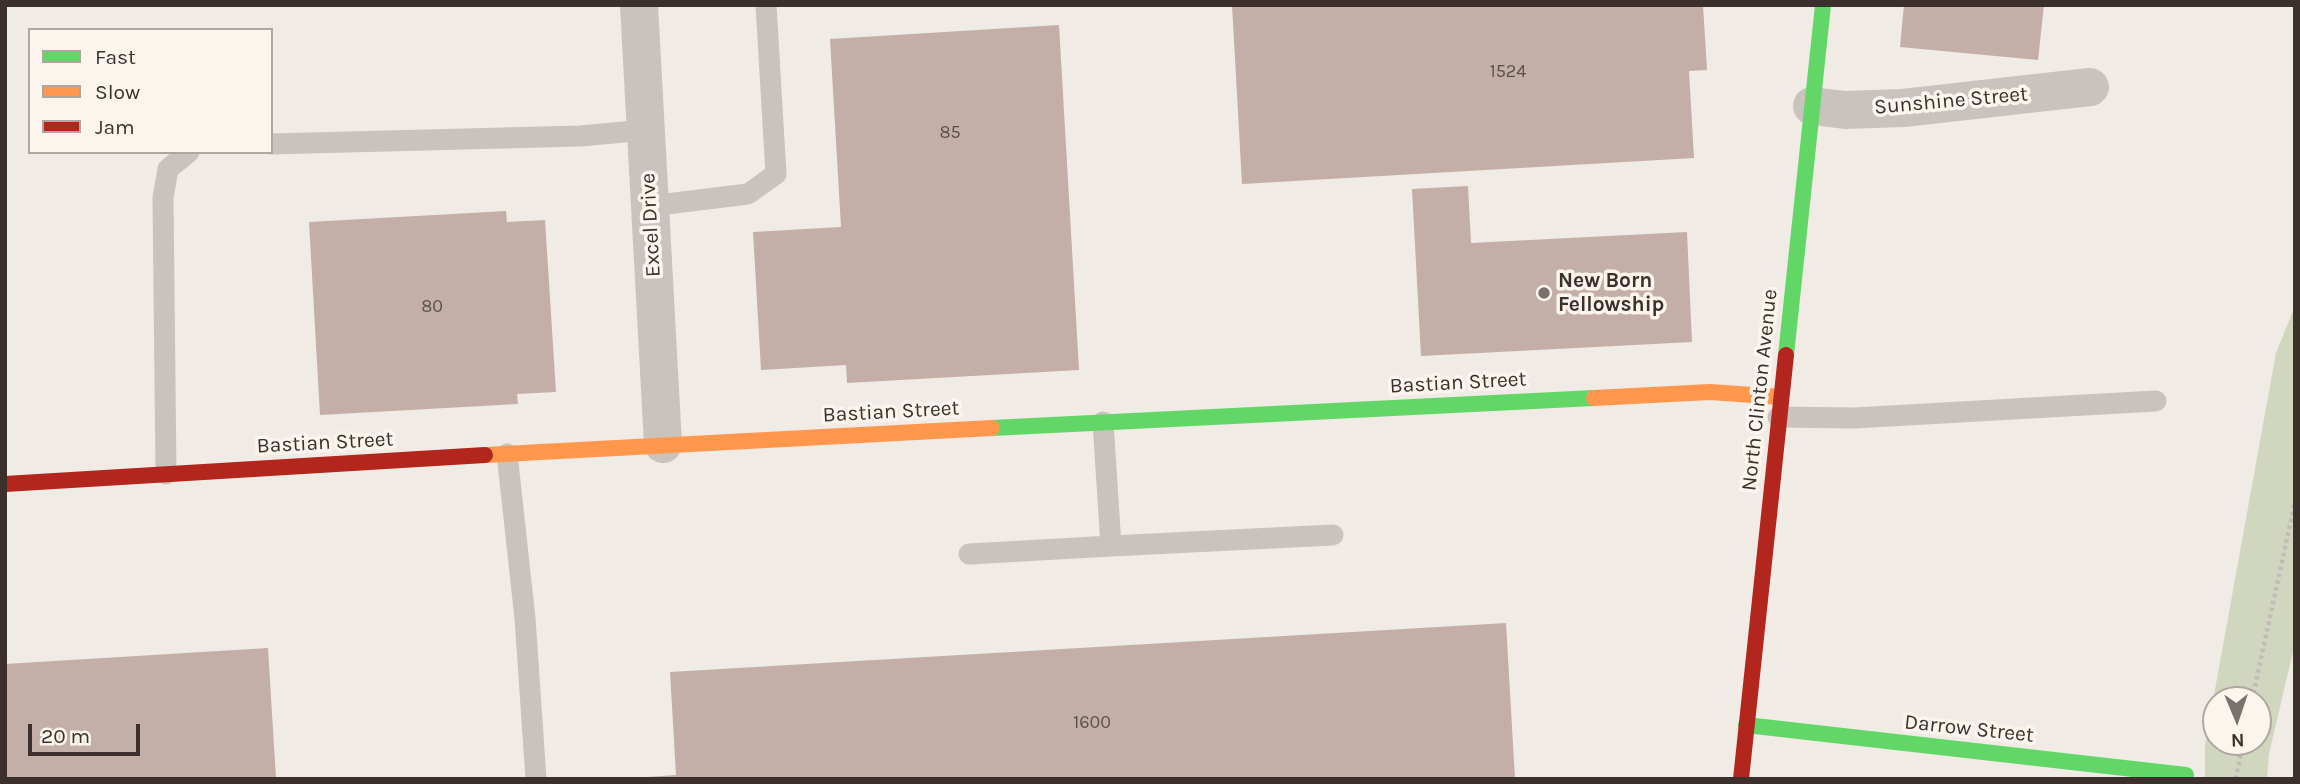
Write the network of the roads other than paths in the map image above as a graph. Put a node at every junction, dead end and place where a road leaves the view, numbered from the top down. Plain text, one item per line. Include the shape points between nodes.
1 (639, 5) edge
2 (766, 5) edge
3 (1823, 5) edge
4 (2090, 87) dead end
5 (1812, 106) junction
6 (646, 130) junction
7 (273, 144) edge
8 (187, 154) edge
9 (650, 206) junction
10 (2155, 401) dead end
11 (1779, 407) junction
12 (1103, 422) junction
13 (663, 444) junction
14 (507, 454) junction
15 (166, 474) junction
16 (5, 484) edge
17 (1333, 535) dead end
18 (1111, 546) junction
19 (969, 554) dead end
20 (1746, 725) junction
21 (2186, 777) edge
22 (536, 779) edge
23 (1741, 779) edge

1 - 6 street, Excel Drive
2 - 9 lane via 776,174 748,194
3 - 5 street, North Clinton Avenue
4 - 5 street, Sunshine Street via 1903,108
5 - 11 street, North Clinton Avenue
6 - 7 lane via 580,136
6 - 9 street, Excel Drive
8 - 15 lane via 168,169 163,198
9 - 13 street, Excel Drive
10 - 11 lane via 1854,418
11 - 12 street, Bastian Street via 1734,391
11 - 20 street, North Clinton Avenue
12 - 13 street, Bastian Street
12 - 18 lane
13 - 14 street, Bastian Street
14 - 15 street, Bastian Street
14 - 22 lane
15 - 16 street, Bastian Street
17 - 18 lane
18 - 19 lane
20 - 21 street, Darrow Street
20 - 23 street, North Clinton Avenue

